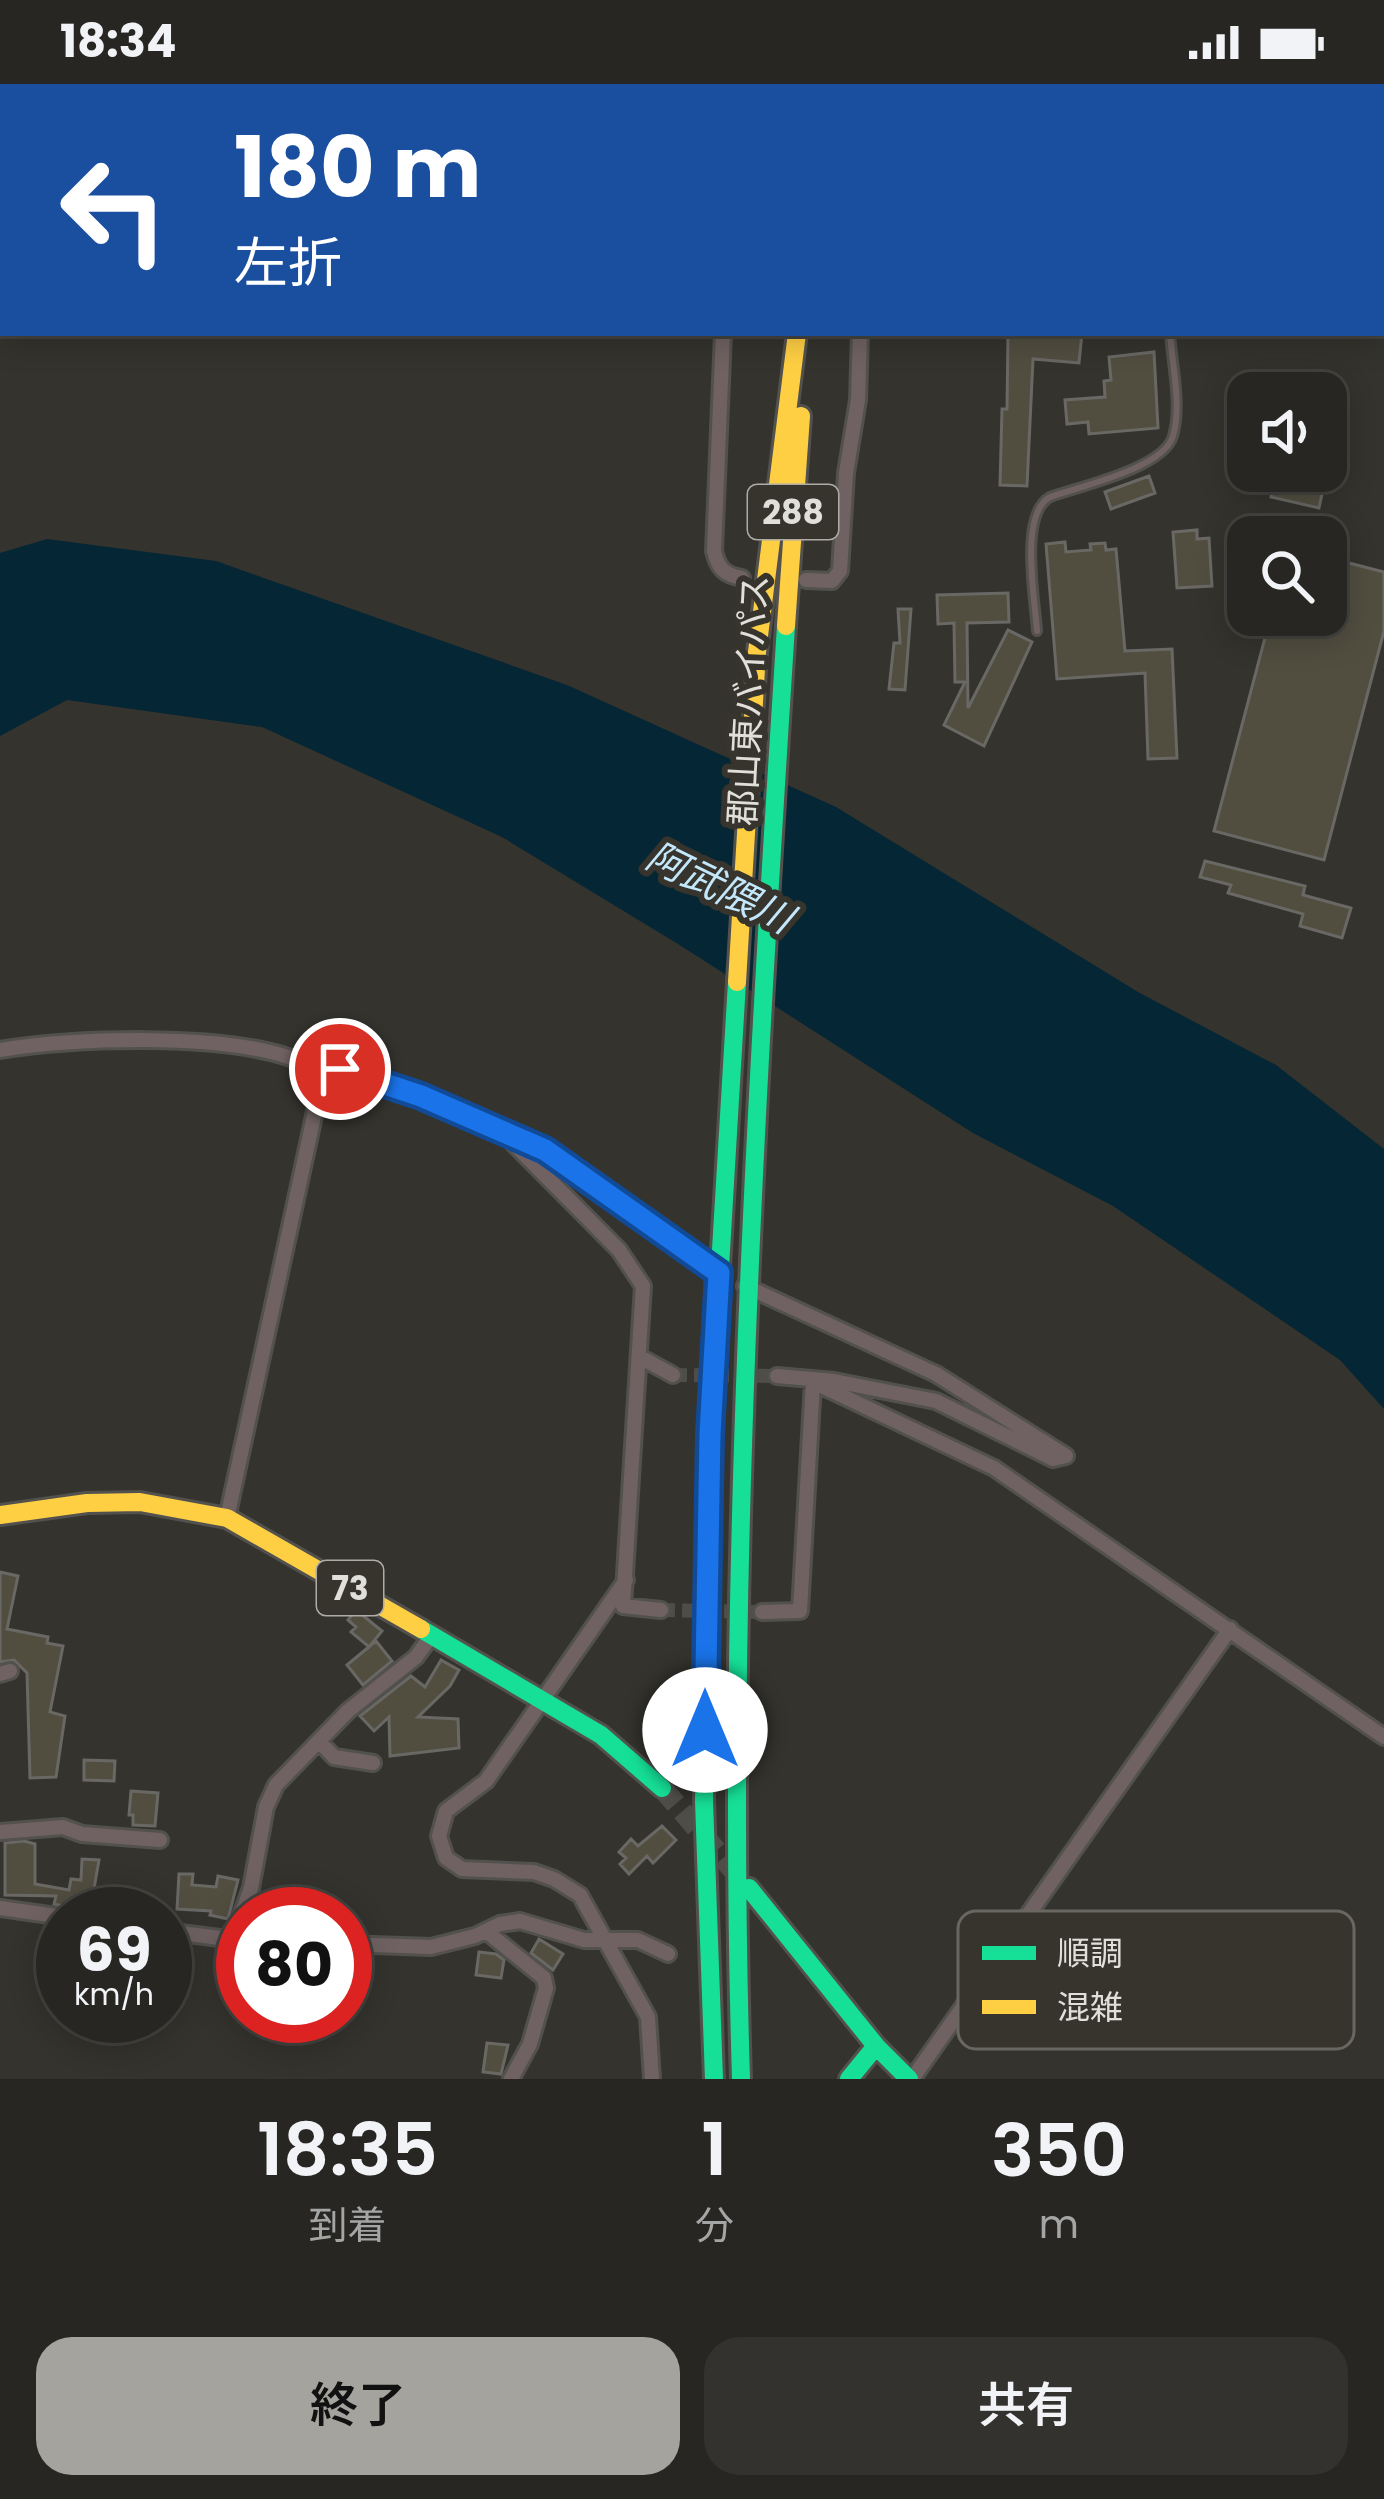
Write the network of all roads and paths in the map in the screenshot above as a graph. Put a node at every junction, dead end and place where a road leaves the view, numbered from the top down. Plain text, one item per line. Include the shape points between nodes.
1 (722, 336) edge
2 (797, 336) edge
3 (807, 336) edge
4 (860, 336) edge
5 (1170, 336) edge
6 (742, 578) dead end
7 (806, 580) dead end
8 (1037, 631) dead end
9 (0, 1050) edge
10 (322, 1079) junction
11 (500, 1131) junction
12 (719, 1273) junction
13 (745, 1286) junction
14 (640, 1358) junction
15 (673, 1375) tunnel mouth
16 (777, 1376) tunnel mouth
17 (813, 1382) junction
18 (0, 1515) edge
19 (227, 1518) junction
20 (626, 1580) junction
21 (661, 1610) tunnel mouth
22 (762, 1612) tunnel mouth
23 (1229, 1629) junction
24 (432, 1635) junction
25 (542, 1698) junction
26 (1384, 1736) edge
27 (319, 1741) junction
28 (373, 1763) dead end
29 (662, 1788) tunnel mouth
30 (0, 1832) edge
31 (160, 1840) dead end
32 (250, 1887) edge
33 (749, 1888) tunnel mouth
34 (0, 1908) edge
35 (1029, 1911) edge
36 (36, 1913) edge
37 (486, 1931) junction
38 (604, 1940) junction
39 (372, 1945) edge
40 (668, 1954) dead end
41 (958, 2011) edge
42 (876, 2046) junction
43 (511, 2079) edge
44 (652, 2079) edge
45 (714, 2079) edge
46 (741, 2079) edge
47 (849, 2079) edge
48 (910, 2079) edge

1 - 6 street via 714,550 718,567
2 - 12 main road, 288 via 756,680
3 - 13 main road, 郡山東バイパス / 288
4 - 7 street via 840,571 832,581
5 - 8 lane via 1175,421 1166,451 1050,497 1035,513
9 - 10 street via 145,1040 214,1046 294,1058
10 - 11 street via 340,1069
10 - 19 street
11 - 12 street via 545,1150
11 - 14 street via 620,1250 643,1286
12 - 45 main road, 288 via 705,1596
13 - 17 street via 936,1374 1066,1456 1053,1459 936,1401
13 - 46 main road, 郡山東バイパス / 288 via 733,1737
14 - 15 street
14 - 20 street
16 - 17 street
17 - 22 street via 800,1611
17 - 23 street via 994,1468
18 - 19 main road, 73 via 131,1499
19 - 24 main road, 73
20 - 21 street via 623,1606
20 - 25 street
23 - 26 street
23 - 35 street
24 - 25 main road, 73
24 - 27 street
25 - 29 main road, 73
25 - 38 street via 487,1781 446,1811 441,1847 472,1872 534,1873 566,1886 580,1895
27 - 28 street via 334,1757
27 - 32 street via 271,1795
30 - 31 street via 63,1827
33 - 42 main road
34 - 36 street
37 - 38 street via 520,1922
37 - 39 street via 431,1947
37 - 43 street via 546,1988
38 - 40 street via 638,1940
38 - 44 street via 648,2017
41 - 48 street
42 - 47 main road
42 - 48 main road

